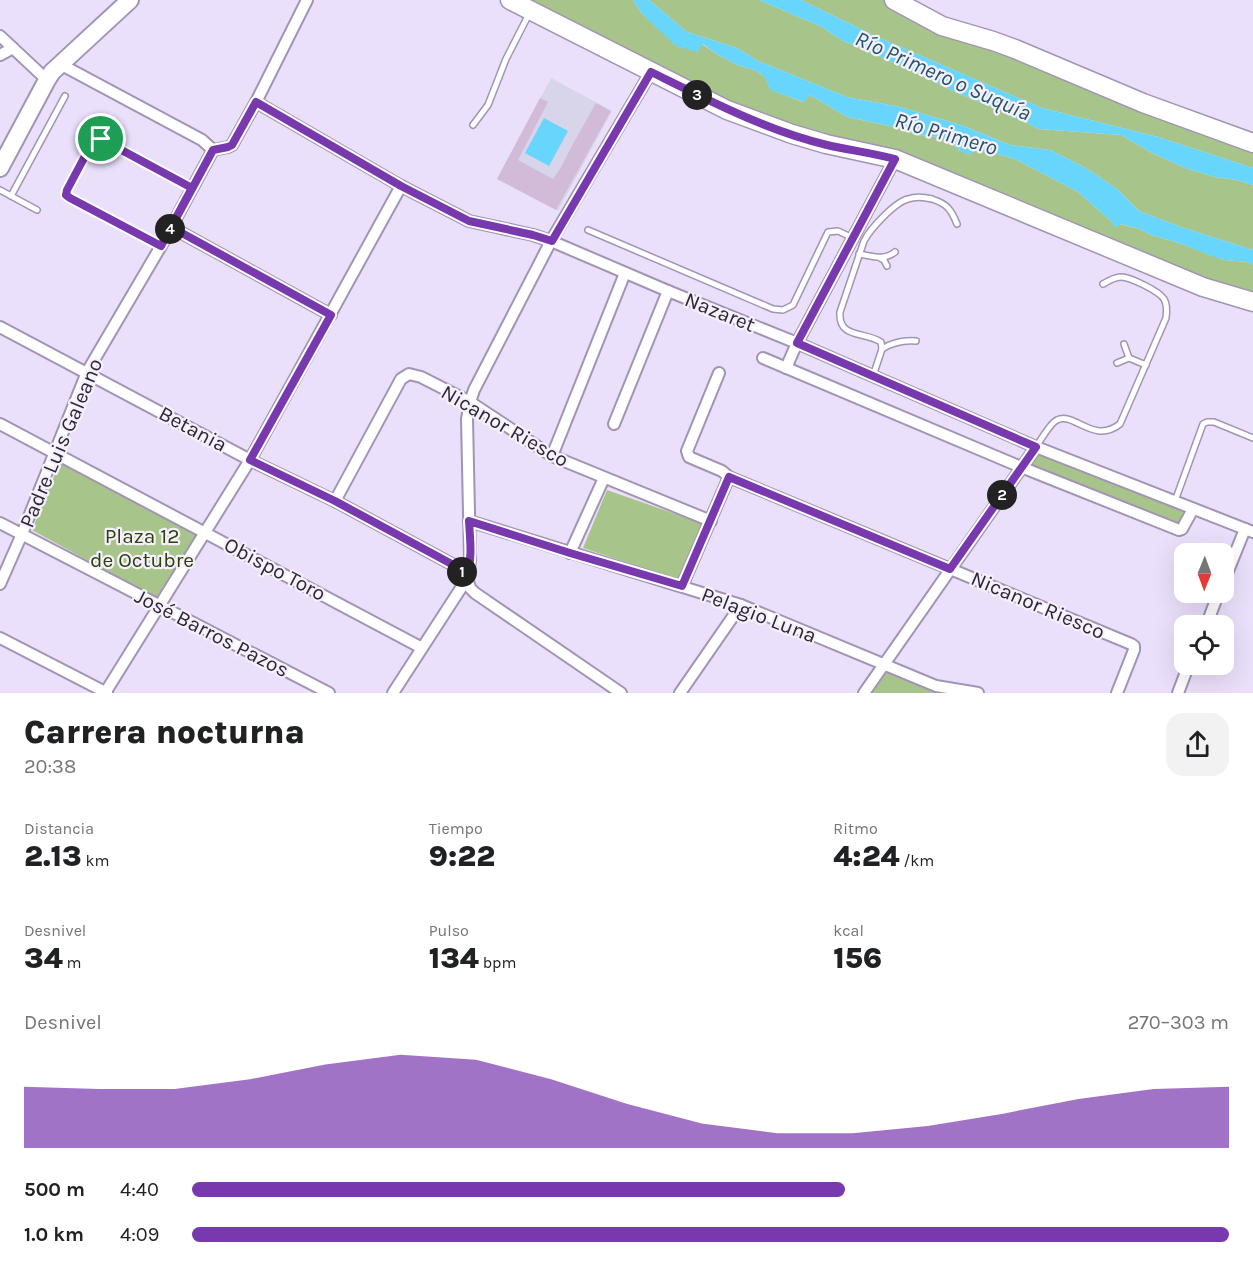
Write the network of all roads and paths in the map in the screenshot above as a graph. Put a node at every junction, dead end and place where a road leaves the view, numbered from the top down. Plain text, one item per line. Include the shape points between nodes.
1 (130, 0) edge
2 (308, 0) edge
3 (510, 0) edge
4 (905, 3) edge
5 (531, 10) junction
6 (0, 36) edge
7 (13, 48) junction
8 (0, 55) edge
9 (60, 64) junction
10 (651, 72) junction
11 (47, 80) junction
12 (66, 96) dead end
13 (256, 102) junction
14 (473, 124) dead end
15 (1253, 143) edge
16 (213, 150) junction
17 (895, 159) junction
18 (0, 168) edge
19 (401, 186) junction
20 (192, 188) junction
21 (0, 190) edge
22 (11, 196) junction
23 (37, 210) dead end
24 (957, 224) dead end
25 (171, 227) junction
26 (588, 231) dead end
27 (853, 238) junction
28 (552, 241) junction
29 (161, 246) junction
30 (895, 252) dead end
31 (859, 254) junction
32 (880, 258) junction
33 (888, 266) dead end
34 (625, 273) junction
35 (1102, 284) dead end
36 (668, 291) junction
37 (1253, 302) edge
38 (331, 315) junction
39 (0, 327) edge
40 (916, 341) dead end
41 (797, 343) junction
42 (1124, 344) dead end
43 (882, 348) junction
44 (763, 358) dead end
45 (1129, 358) junction
46 (1117, 363) dead end
47 (1146, 365) junction
48 (786, 368) junction
49 (87, 372) junction
50 (718, 373) dead end
51 (873, 377) junction
52 (470, 402) junction
53 (0, 424) edge
54 (614, 424) dead end
55 (1253, 438) edge
56 (1036, 447) junction
57 (54, 453) junction
58 (552, 456) junction
59 (250, 460) junction
60 (1022, 468) junction
61 (729, 477) junction
62 (604, 478) junction
63 (335, 501) junction
64 (1175, 501) junction
65 (1193, 509) junction
66 (469, 521) junction
67 (711, 521) junction
68 (0, 523) edge
69 (1249, 531) edge
70 (206, 532) junction
71 (22, 534) junction
72 (570, 553) junction
73 (1234, 561) edge
74 (950, 569) junction
75 (466, 578) junction
76 (0, 584) edge
77 (682, 586) junction
78 (741, 605) junction
79 (160, 606) junction
80 (0, 638) edge
81 (422, 648) junction
82 (884, 665) junction
83 (1185, 675) edge
84 (106, 693) edge
85 (329, 693) edge
86 (393, 693) edge
87 (621, 693) edge
88 (680, 693) edge
89 (864, 693) edge
90 (978, 693) edge
91 (1117, 693) edge
92 (1178, 693) edge

1 - 9 main road
2 - 13 street
3 - 5 main road
4 - 15 main road via 942,26 1015,49 1143,103
5 - 10 main road
5 - 14 lane via 488,105
6 - 7 street
7 - 8 street
7 - 11 street
9 - 11 main road
9 - 16 street via 202,140
10 - 17 main road via 728,110 792,134
10 - 28 street
11 - 18 main road
12 - 22 lane
13 - 16 street via 232,145
13 - 19 street, Nazaret
16 - 20 street, Padre Luis Galeano
17 - 27 street
17 - 37 main road via 1182,279
19 - 28 street, Nazaret via 469,221
19 - 38 street
20 - 25 street, Padre Luis Galeano
20 - 29 lane via 101,139 93,141 66,195
21 - 22 lane
22 - 23 lane
24 - 31 lane via 950,209 941,202 924,197 906,199 868,232
25 - 29 street, Padre Luis Galeano
25 - 38 street
26 - 27 lane via 783,310 793,305 828,232 838,231
27 - 41 street
28 - 34 street, Nazaret
28 - 52 street
29 - 49 street, Padre Luis Galeano
30 - 32 lane
31 - 32 lane
31 - 43 lane via 840,312 841,321 847,331 878,340
32 - 33 lane
34 - 36 street, Nazaret
34 - 58 street
35 - 47 lane via 1126,278 1159,292 1164,300 1166,318
36 - 41 street, Nazaret
36 - 54 street
38 - 59 street
39 - 49 street, Betania
40 - 43 lane via 898,341
41 - 48 street
41 - 51 street, Nazaret
42 - 45 lane
43 - 51 lane
44 - 48 street, Nazaret
45 - 46 lane
45 - 47 lane
47 - 56 lane via 1120,424 1110,431 1099,431 1058,419
48 - 60 street, Nazaret
49 - 57 street, Padre Luis Galeano
49 - 59 street, Betania
50 - 61 street, Nicanor Riesco via 687,451 689,457
51 - 56 street, Nazaret
52 - 58 street, Nicanor Riesco
52 - 63 street, Nicanor Riesco via 415,375 401,379
52 - 66 street
53 - 57 street, Obispo Toro
55 - 64 lane via 1214,422 1203,424
56 - 60 street
56 - 64 street, Nazaret
57 - 70 street, Obispo Toro
57 - 71 street, Padre Luis Galeano
58 - 62 street, Nicanor Riesco
59 - 63 street, Betania
59 - 70 street
60 - 65 street, Nazaret via 1179,530
60 - 74 street
61 - 67 street
61 - 74 street, Nicanor Riesco
62 - 67 street, Nicanor Riesco
62 - 72 street
63 - 75 street, Betania via 459,568
64 - 65 street, Nazaret
65 - 69 street, Nazaret
66 - 72 street, Pelagio Luna
66 - 75 street
67 - 77 street
68 - 71 street, José Barros Pazos
69 - 73 street
70 - 79 street
70 - 81 street, Obispo Toro
71 - 76 street, Padre Luis Galeano
71 - 79 street, José Barros Pazos
72 - 77 street, Pelagio Luna
74 - 82 street
74 - 91 street, Nicanor Riesco via 1134,646
75 - 81 street
75 - 87 street, Betania via 475,593
77 - 78 street, Pelagio Luna
78 - 82 street, Pelagio Luna
78 - 88 street
79 - 84 street
79 - 85 street, José Barros Pazos
80 - 84 street
81 - 86 street
82 - 89 street
82 - 90 street, Pelagio Luna via 936,686
83 - 92 street

